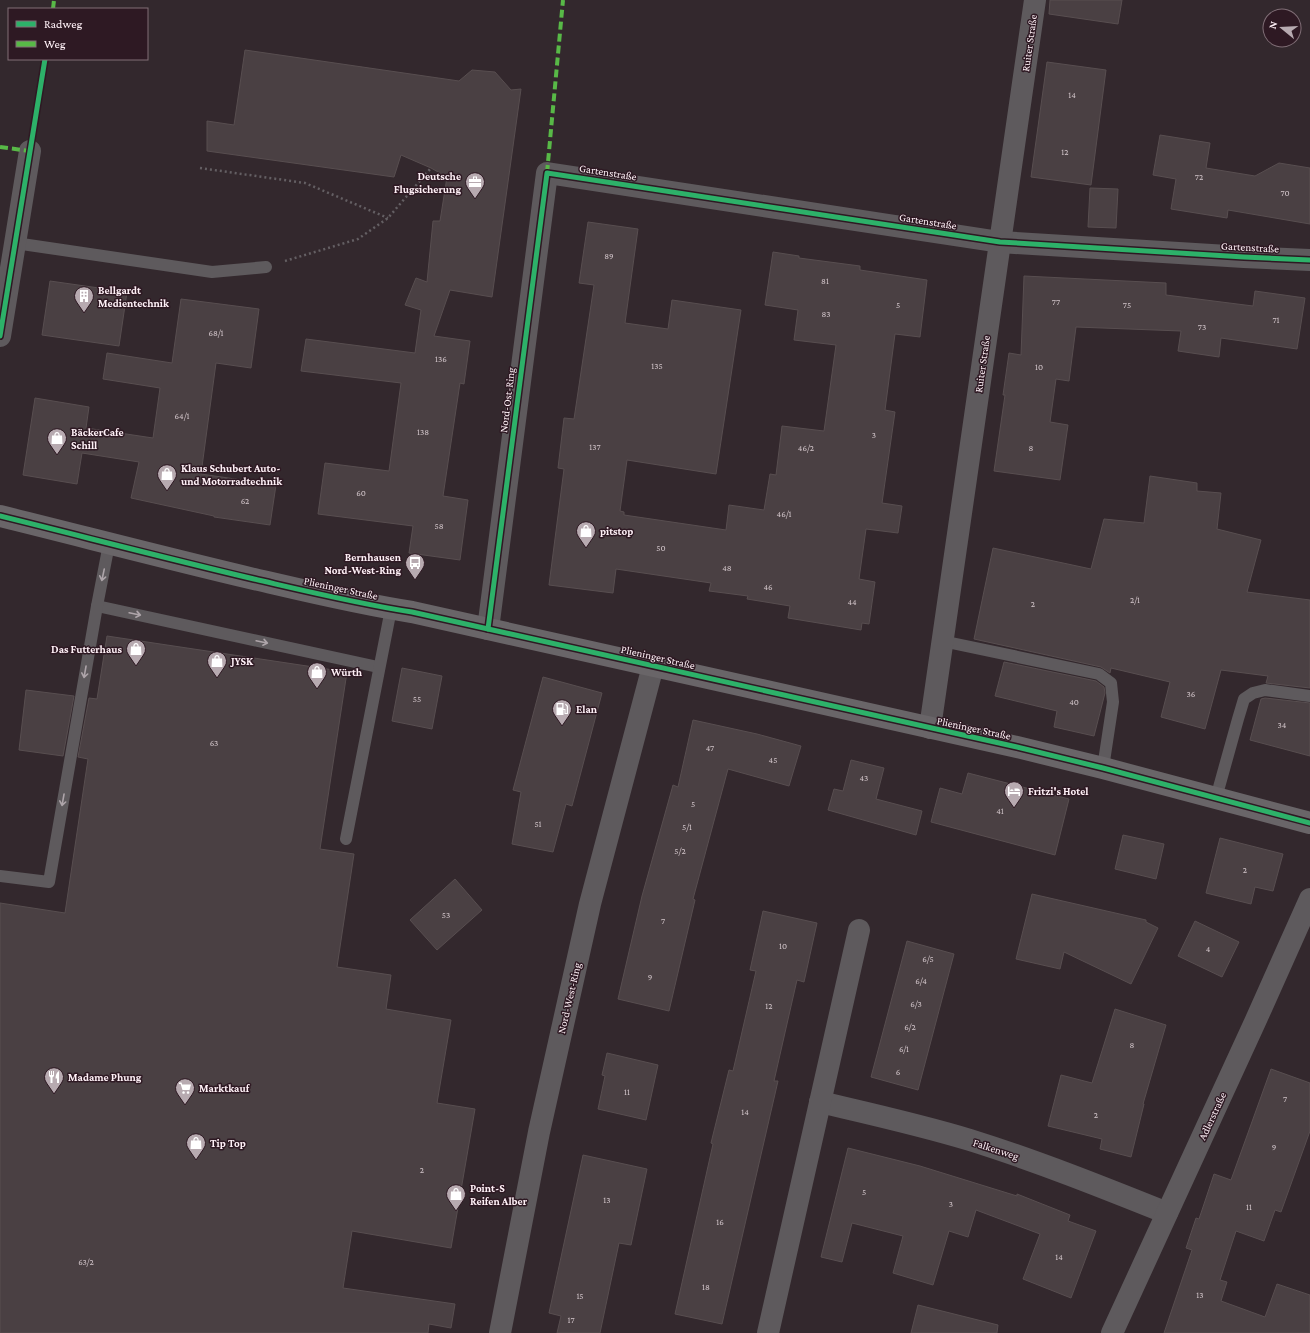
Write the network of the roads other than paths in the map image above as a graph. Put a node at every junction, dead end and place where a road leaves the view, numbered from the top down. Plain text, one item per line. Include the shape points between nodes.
1 (1035, 0) edge
2 (30, 150) dead end
3 (547, 173) joint
4 (1000, 242) junction
5 (15, 243) junction
6 (1310, 260) edge
7 (266, 268) road end
8 (0, 336) edge
9 (0, 516) edge
10 (110, 544) junction
11 (97, 606) junction
12 (391, 609) junction
13 (488, 629) junction
14 (942, 641) junction
15 (654, 666) junction
16 (378, 667) junction
17 (1310, 696) edge
18 (930, 728) junction
19 (1103, 768) junction
20 (1216, 798) junction
21 (1310, 823) edge
22 (346, 839) dead end
23 (0, 876) edge
24 (1310, 899) edge
25 (859, 930) dead end
26 (820, 1102) junction
27 (1167, 1213) junction
28 (500, 1333) edge
29 (768, 1333) edge
30 (1112, 1333) edge

1 - 4 street, Ruiter Straße
2 - 5 street
3 - 4 street, Gartenstraße
3 - 13 street, Nord-Ost-Ring
4 - 6 street, Gartenstraße
4 - 14 street, Ruiter Straße
5 - 7 lane via 212,272
5 - 8 street
9 - 10 main road, Plieninger Straße
10 -> 11 lane
10 - 12 main road, Plieninger Straße
11 -> 16 lane
11 -> 23 lane via 49,882
12 - 13 main road, Plieninger Straße
12 - 16 lane
13 - 15 main road, Plieninger Straße
14 - 18 street, Ruiter Straße
14 - 19 lane via 1099,674 1110,683 1113,702
15 - 18 main road, Plieninger Straße
15 - 28 street, Nord-West-Ring via 590,904 539,1132
16 - 22 lane
17 - 20 lane via 1265,690 1244,699
18 - 19 main road, Plieninger Straße
19 - 20 main road, Plieninger Straße
20 - 21 main road, Plieninger Straße
24 - 27 street, Adlerstraße
25 - 26 street
26 - 27 street, Falkenweg via 970,1140 1079,1178
26 - 29 street
27 - 30 street, Adlerstraße

